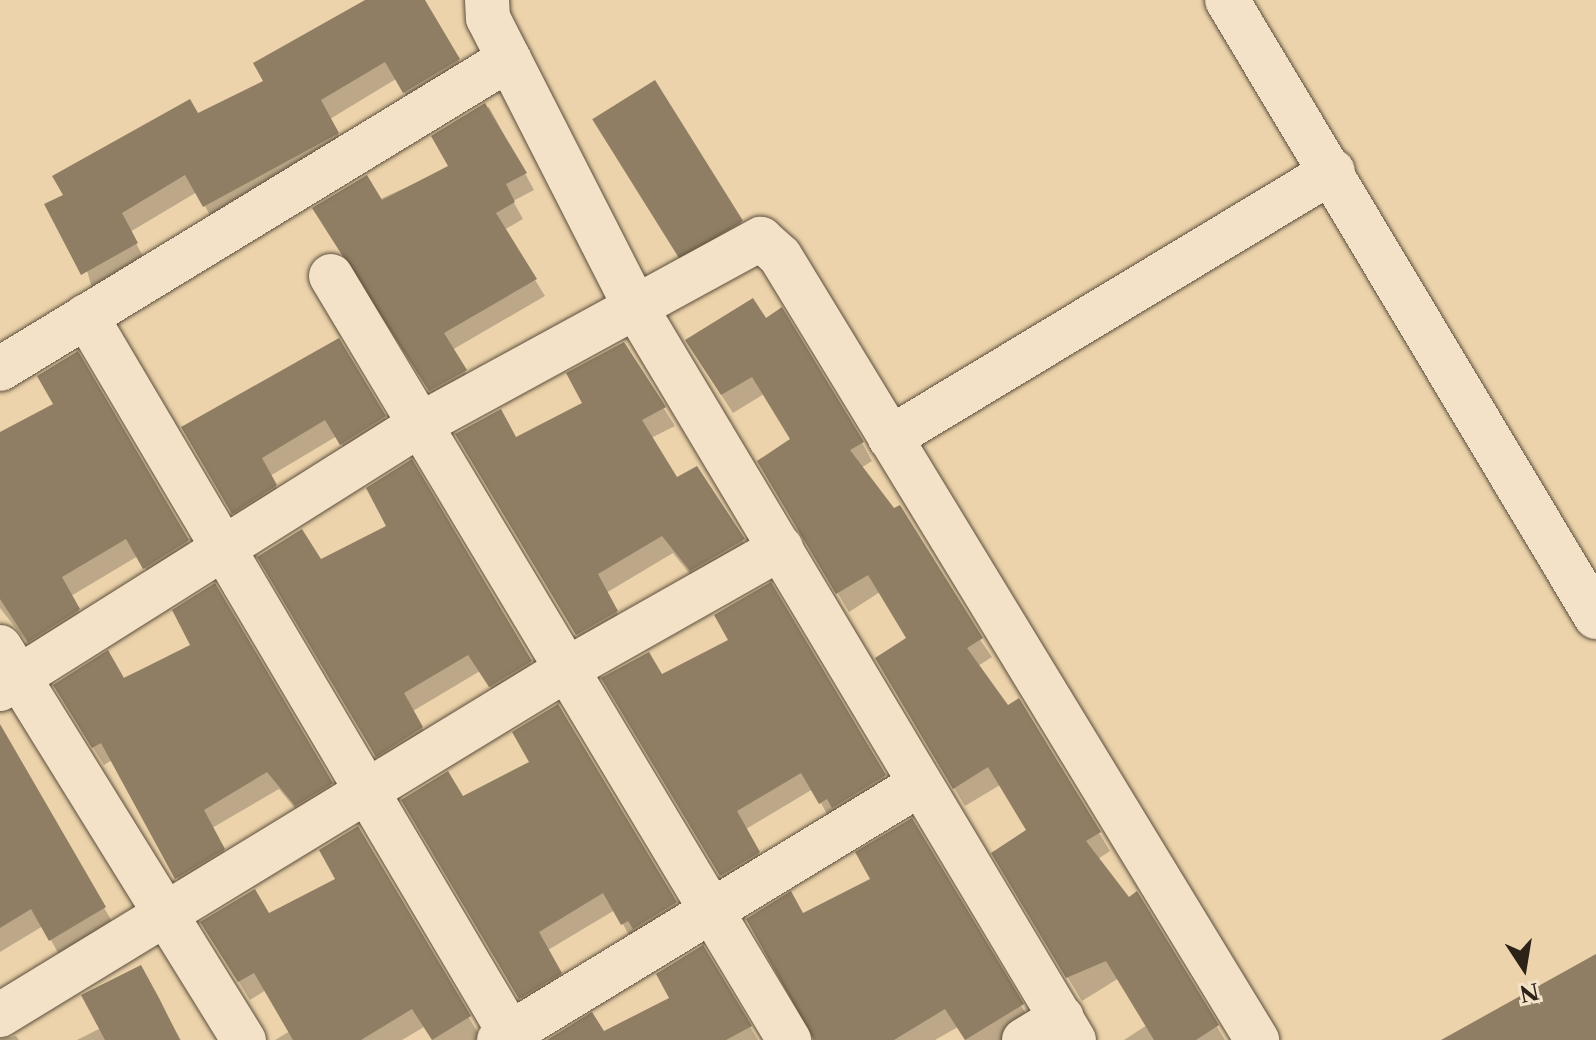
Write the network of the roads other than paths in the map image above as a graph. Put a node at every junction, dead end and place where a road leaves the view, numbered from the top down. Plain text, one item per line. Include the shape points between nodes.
1 (487, 0) edge
2 (1227, 0) edge
3 (509, 59) junction
4 (1333, 171) junction
5 (331, 276) dead end
6 (636, 308) junction
7 (86, 316) junction
8 (0, 369) edge
9 (421, 424) junction
10 (890, 438) junction
11 (781, 548) junction
12 (223, 554) junction
13 (1596, 617) edge
14 (567, 669) junction
15 (6, 671) edge
16 (918, 785) junction
17 (372, 789) junction
18 (713, 913) junction
19 (166, 914) junction
20 (0, 1015) edge
21 (1068, 1029) edge
22 (507, 1038) edge
23 (244, 1040) edge
24 (789, 1040) edge
25 (1024, 1040) edge
26 (1257, 1040) edge

1 - 3 street
2 - 4 street
3 - 6 street
3 - 7 street
4 - 10 street
4 - 13 street
5 - 9 street
6 - 9 street
6 - 10 street via 761,239 780,256
6 - 11 street
7 - 8 street
7 - 12 street
9 - 12 street
9 - 14 street
10 - 26 street
11 - 14 street
11 - 16 street
12 - 15 street
12 - 17 street
14 - 17 street
14 - 18 street
15 - 19 street
16 - 18 street
16 - 21 street
17 - 19 street
17 - 22 street
18 - 22 street
18 - 24 street
19 - 20 street
19 - 23 street
21 - 25 street

